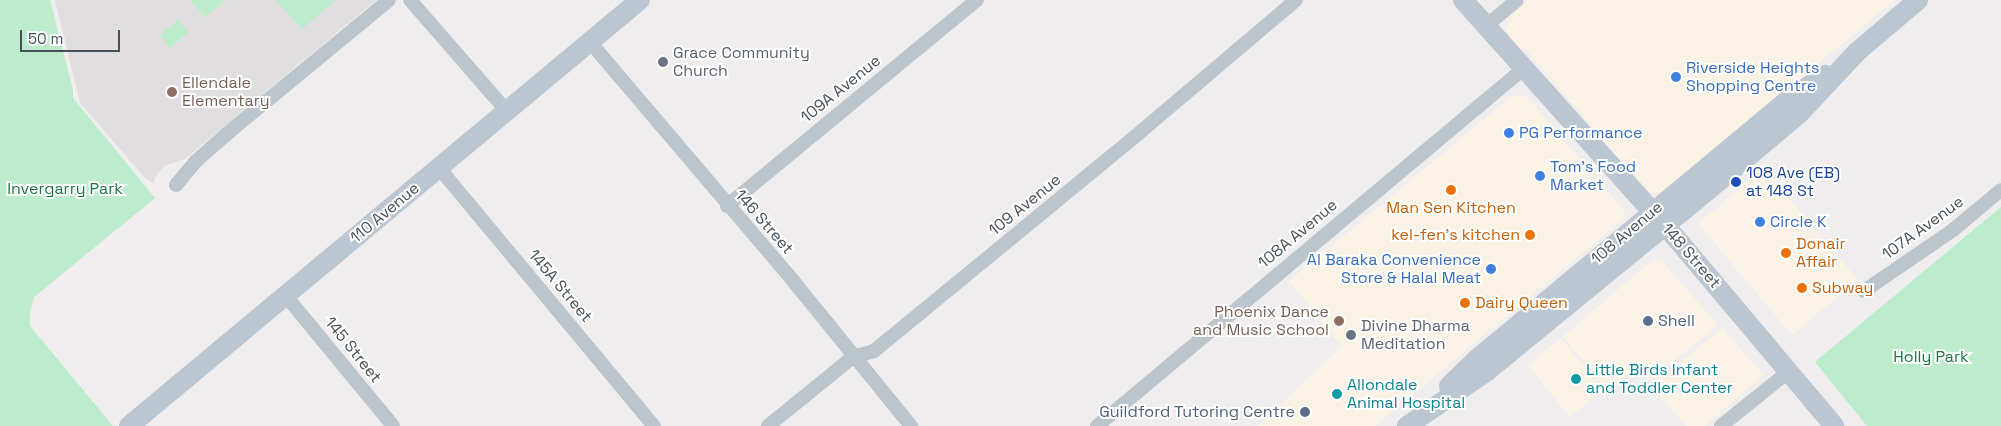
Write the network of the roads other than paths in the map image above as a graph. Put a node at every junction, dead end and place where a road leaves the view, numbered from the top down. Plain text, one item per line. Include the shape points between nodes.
1 (389, 0) edge
2 (410, 0) edge
3 (640, 0) edge
4 (977, 0) edge
5 (1296, 0) edge
6 (1463, 0) edge
7 (1517, 0) edge
8 (1918, 0) edge
9 (1486, 26) junction
10 (590, 42) junction
11 (1522, 69) junction
12 (507, 111) junction
13 (439, 168) junction
14 (176, 185) dead end
15 (2001, 190) edge
16 (727, 206) junction
17 (1659, 219) junction
18 (1864, 290) dead end
19 (286, 296) junction
20 (853, 357) junction
21 (1788, 372) junction
22 (133, 425) edge
23 (393, 426) edge
24 (654, 426) edge
25 (768, 426) edge
26 (911, 426) edge
27 (1097, 426) edge
28 (1407, 426) edge
29 (1721, 426) edge
30 (1834, 426) edge

1 - 14 street via 229,132 195,162
2 - 12 street
3 - 10 street, 110 Avenue
4 - 16 street, 109A Avenue
5 - 20 street, 109 Avenue via 874,351
6 - 9 street, 148 Street
7 - 9 street
8 - 17 street, 108 Avenue via 1857,52 1799,114
9 - 11 street, 148 Street
10 - 12 street, 110 Avenue
10 - 16 street, 146 Street
11 - 17 street, 148 Street
11 - 27 street, 108A Avenue
12 - 13 street, 110 Avenue
13 - 19 street, 110 Avenue
13 - 24 street, 145A Street
15 - 18 street, 107A Avenue via 1953,230
16 - 20 street, 146 Street via 794,282
17 - 21 street, 148 Street
17 - 28 street, 108 Avenue via 1486,372
19 - 22 street, 110 Avenue
19 - 23 street, 145 Street
20 - 25 street, 109 Avenue
20 - 26 street, 146 Street
21 - 29 street
21 - 30 street, 148 Street

